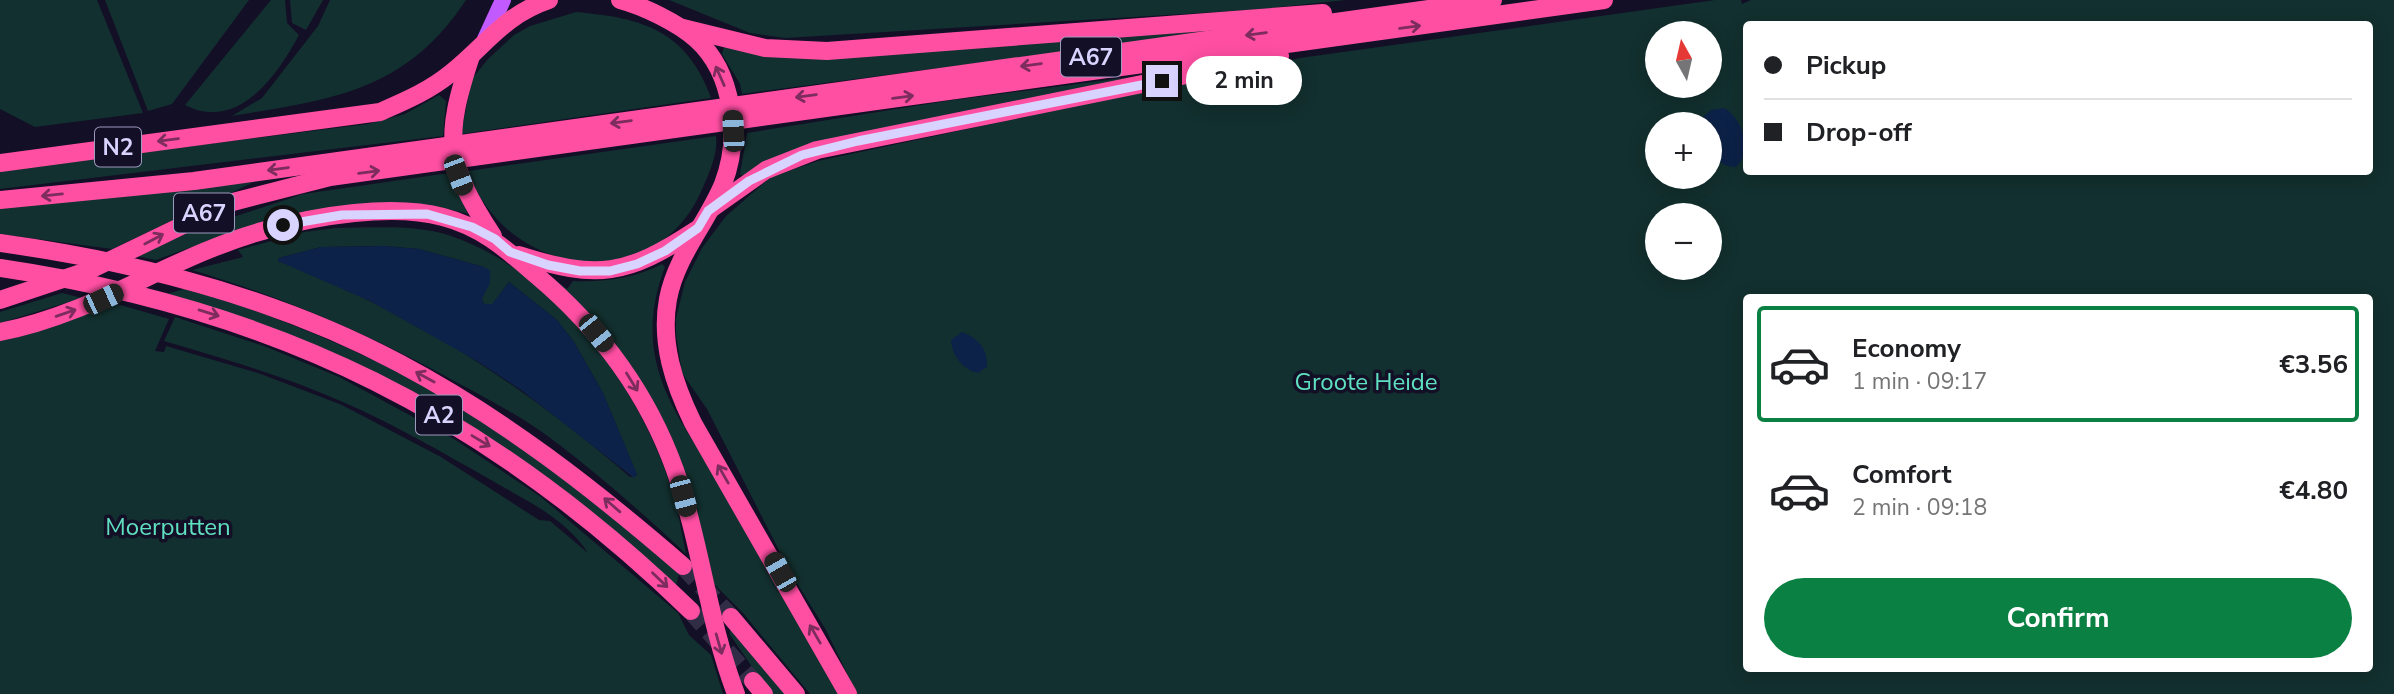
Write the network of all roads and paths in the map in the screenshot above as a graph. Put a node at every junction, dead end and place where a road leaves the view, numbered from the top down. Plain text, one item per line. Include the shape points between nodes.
1 (503, 0) edge
2 (549, 0) edge
3 (620, 0) edge
4 (649, 0) edge
5 (1493, 0) edge
6 (1604, 0) edge
7 (1421, 10) junction
8 (662, 17) junction
9 (677, 28) junction
10 (1342, 37) junction
11 (476, 51) junction
12 (762, 110) junction
13 (419, 157) junction
14 (0, 163) edge
15 (0, 200) edge
16 (708, 211) junction
17 (698, 228) junction
18 (495, 239) junction
19 (0, 243) edge
20 (510, 252) junction
21 (0, 268) edge
22 (0, 300) edge
23 (0, 332) edge
24 (691, 566) junction
25 (691, 611) tunnel mouth
26 (731, 617) tunnel mouth
27 (736, 694) edge
28 (796, 694) edge
29 (848, 694) edge

1 - 11 main road
2 - 11 highway, N2 via 511,18
3 - 8 highway
4 - 8 main road
5 - 7 highway, A67
10 -> 6 highway, A67
7 - 9 highway, A67 via 1360,10 827,51 765,48
7 -> 12 highway, A67
8 - 9 highway
16 -> 9 highway via 728,166 732,116 714,64 695,38
12 -> 10 highway, A67
10 - 16 highway, A67 via 1293,54 817,150 766,170
11 -> 14 highway, N2 via 421,94 368,115
11 - 18 highway via 454,112 453,155 468,198
12 - 13 highway, A67
13 -> 15 highway, A67
22 -> 13 highway, A67 via 90,270 198,216 260,192
16 - 17 highway
17 - 20 highway via 654,257 610,271 568,270
29 -> 17 highway via 700,435 674,378 667,344 667,307 675,275
18 - 20 highway
23 -> 18 highway via 94,303 246,236 304,220 427,214 460,222
24 -> 19 highway, A2 via 564,467 436,383 359,343 181,278
20 -> 24 highway via 588,324 635,387 675,471
21 -> 25 highway, A2 via 143,295 267,334 345,366 502,454 584,513
24 -> 27 highway
26 - 28 highway

